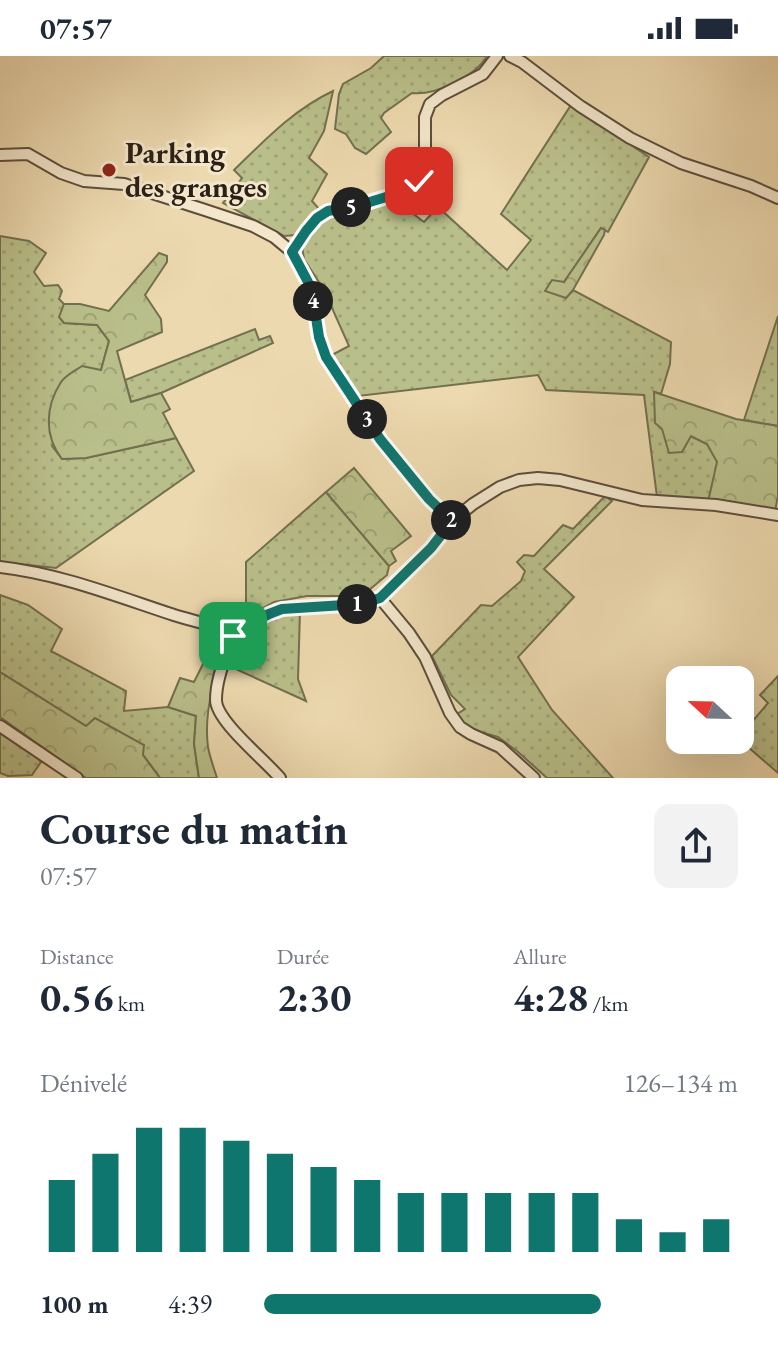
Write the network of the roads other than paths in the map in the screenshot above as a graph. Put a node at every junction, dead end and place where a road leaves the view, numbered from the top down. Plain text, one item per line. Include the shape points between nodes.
1 (497, 56) edge
2 (510, 56) edge
3 (0, 155) edge
4 (778, 198) edge
5 (292, 252) junction
6 (778, 515) edge
7 (452, 521) junction
8 (0, 567) edge
9 (380, 598) junction
10 (234, 632) junction
11 (0, 726) edge
12 (77, 778) edge
13 (280, 778) edge
14 (534, 778) edge

1 - 5 street via 483,74 430,104 419,181 409,190 328,211
2 - 4 street via 630,138 681,163
3 - 5 street via 28,154 84,181 124,184 205,210 253,226
5 - 7 street via 308,282 326,357 380,439
6 - 7 street via 642,500 538,478 500,487
7 - 9 street
8 - 10 street via 78,583
9 - 10 street via 282,609
9 - 14 street via 425,657 460,727 500,747
10 - 13 street via 215,703 227,724
11 - 12 street

